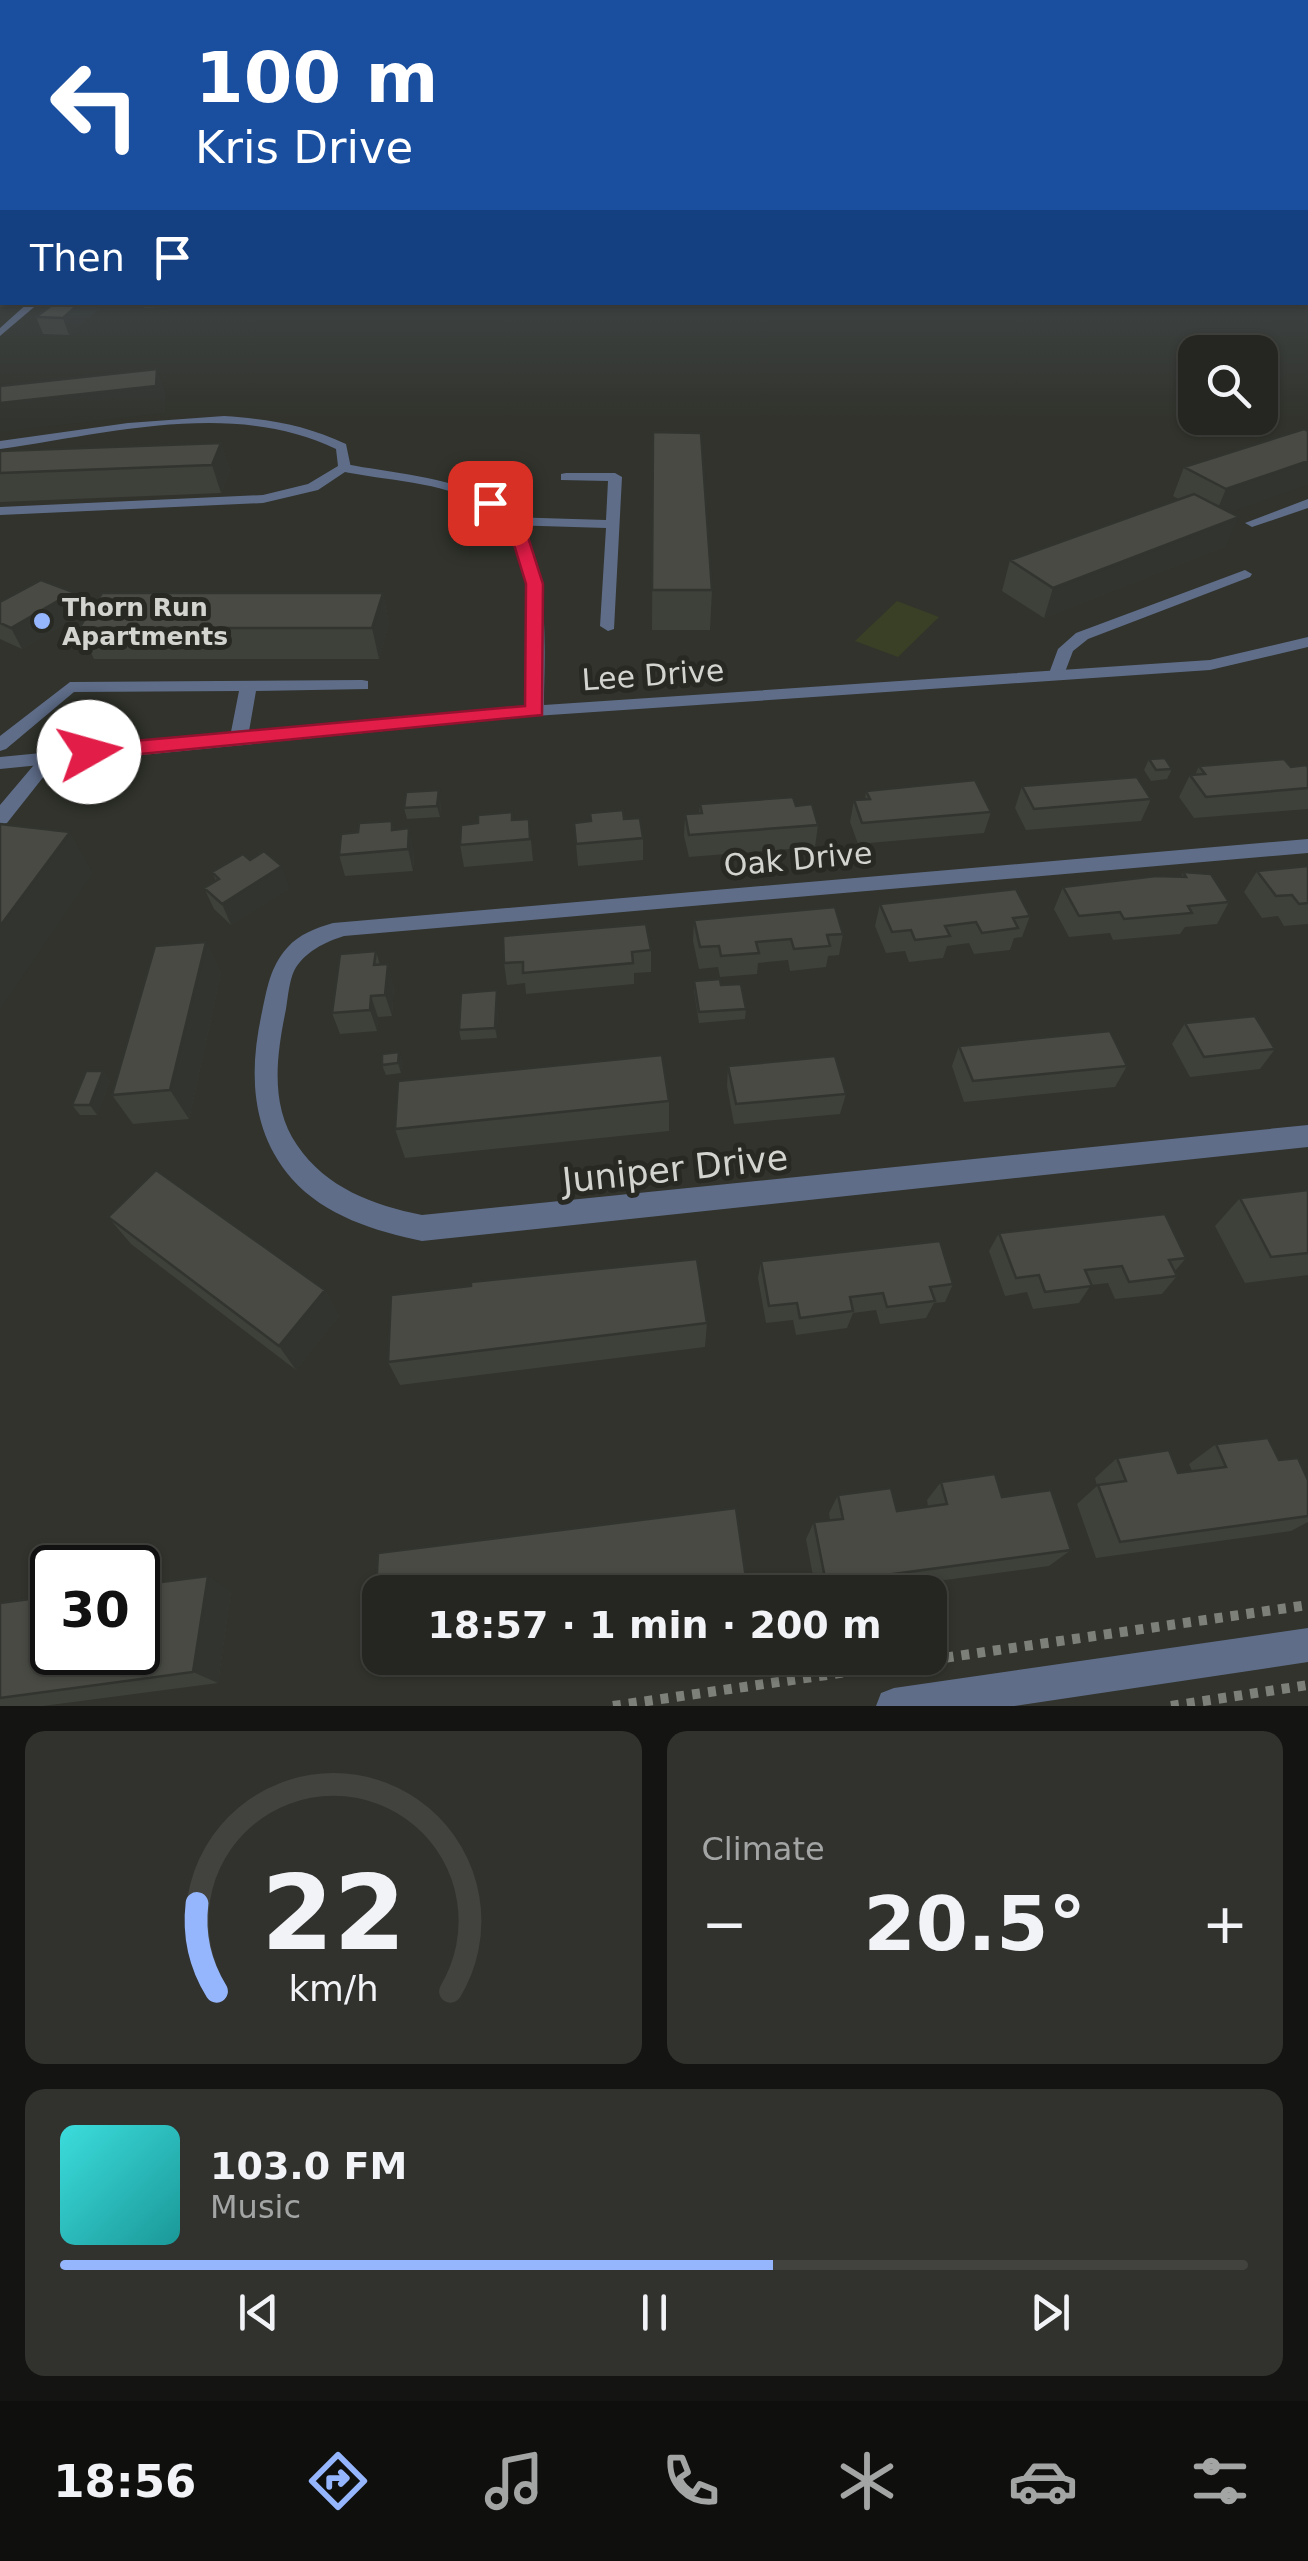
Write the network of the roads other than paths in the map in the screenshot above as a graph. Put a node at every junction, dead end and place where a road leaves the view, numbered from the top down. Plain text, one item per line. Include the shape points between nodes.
1 (32, 305) edge
2 (0, 333) edge
3 (0, 446) edge
4 (345, 468) junction
5 (566, 477) dead end
6 (1308, 503) edge
7 (0, 511) edge
8 (508, 521) junction
9 (1252, 523) dead end
10 (612, 524) junction
11 (1244, 574) dead end
12 (608, 626) dead end
13 (1308, 642) edge
14 (1056, 676) junction
15 (362, 685) dead end
16 (248, 686) junction
17 (535, 711) junction
18 (240, 737) junction
19 (0, 746) edge
20 (50, 757) junction
21 (0, 763) edge
22 (0, 818) edge
23 (1308, 846) edge
24 (298, 949) joint
25 (1308, 1136) edge
26 (1308, 1645) edge
27 (894, 1706) edge

1 - 2 street
3 - 4 street via 238,419 303,428 330,439 342,448
4 - 7 street via 313,488 263,499
4 - 8 street via 490,503
5 - 10 street via 615,477
6 - 9 street
8 - 10 street
8 - 17 street via 519,534 534,584
10 - 12 street
11 - 14 street via 1082,636 1066,649
13 - 14 street, Lee Drive via 1210,665
14 - 17 street, Lee Drive
15 - 16 street
16 - 18 street
16 - 19 street via 70,687
17 - 18 street, Lee Drive
18 - 20 street, Lee Drive
20 - 21 street, Lee Drive
20 - 22 street
23 - 24 street, Oak Drive via 366,925 327,932
24 - 25 street, Juniper Drive via 281,975 268,1049 272,1122 302,1174 353,1211 386,1223 461,1228
26 - 27 street

